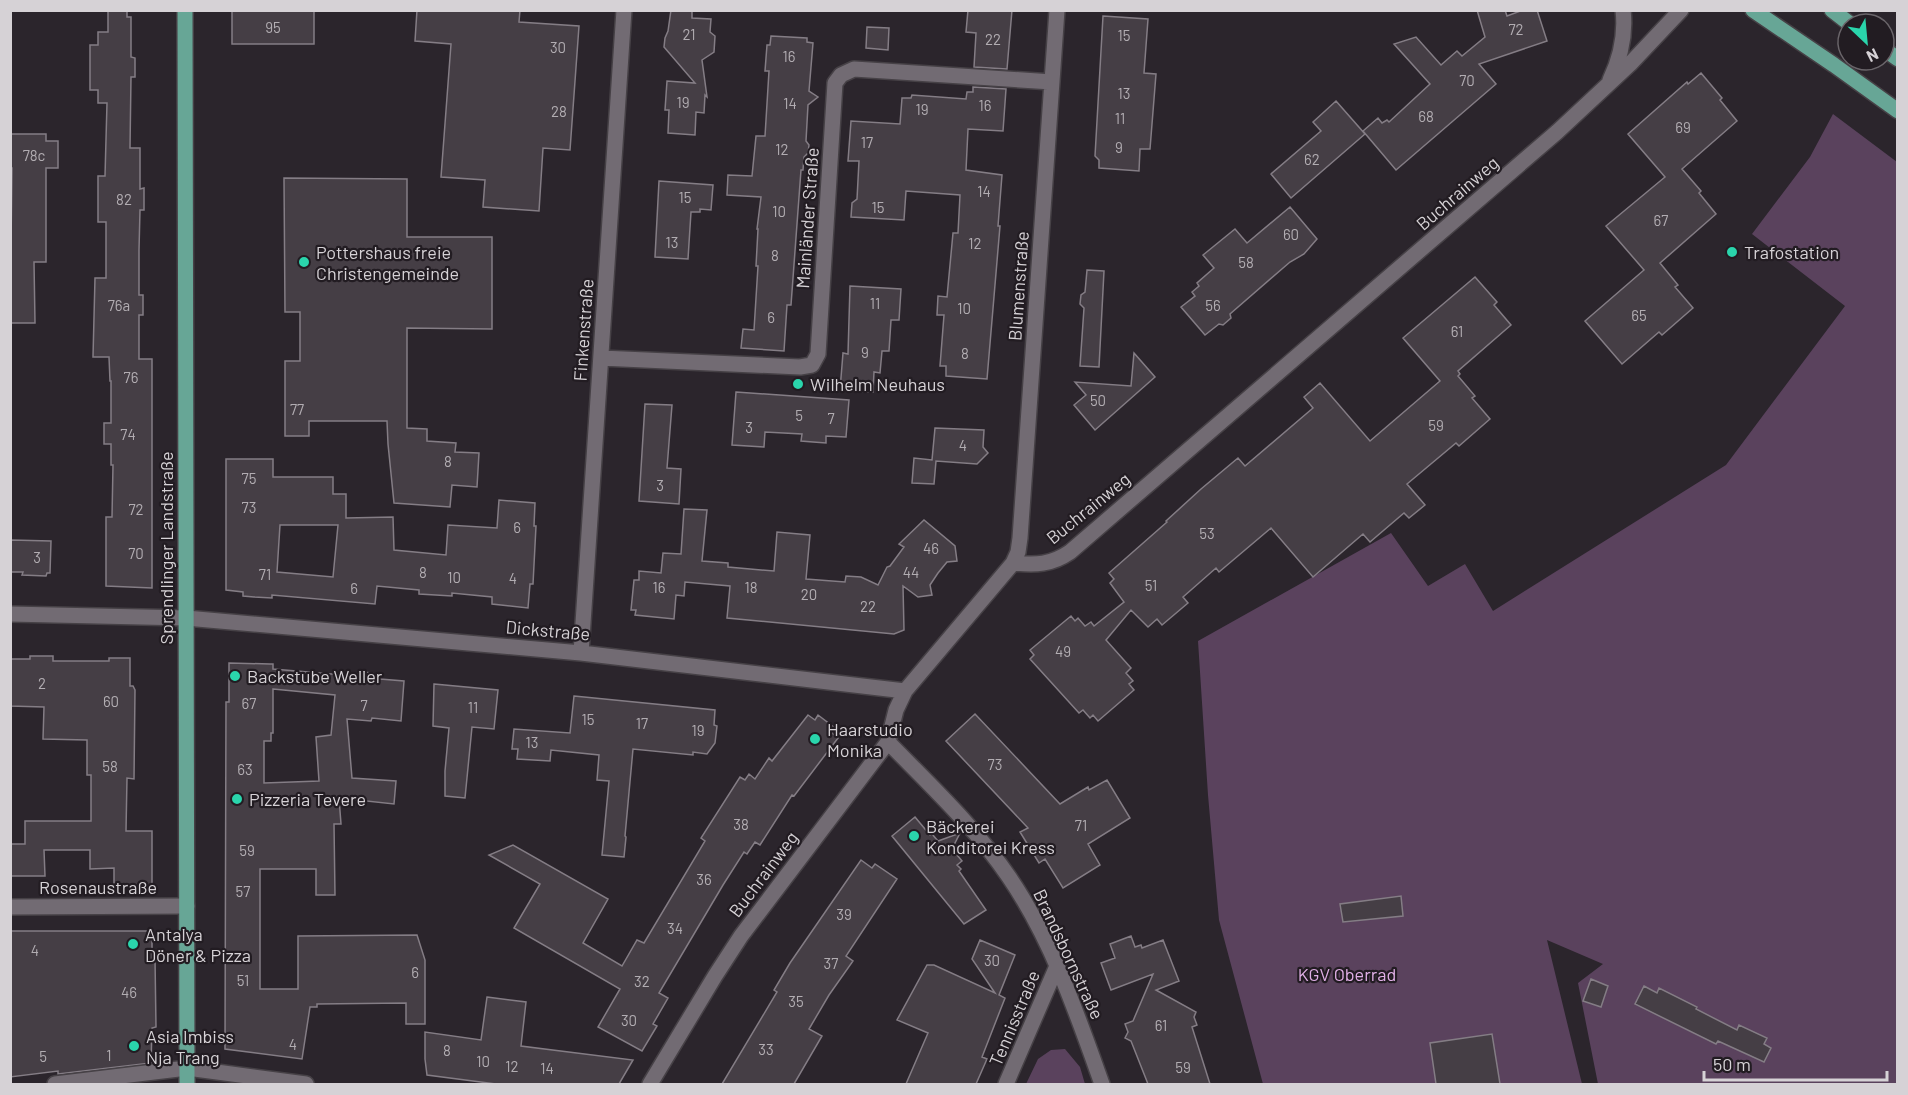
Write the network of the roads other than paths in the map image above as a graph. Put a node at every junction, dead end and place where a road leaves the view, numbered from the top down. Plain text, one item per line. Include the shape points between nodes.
1 (185, 10) edge
2 (624, 10) edge
3 (1057, 10) edge
4 (1623, 10) edge
5 (1681, 10) edge
6 (1753, 10) edge
7 (1052, 82) junction
8 (1606, 87) junction
9 (1898, 111) edge
10 (601, 358) junction
11 (1013, 563) junction
12 (10, 614) edge
13 (186, 618) junction
14 (581, 653) junction
15 (905, 691) junction
16 (888, 742) junction
17 (187, 906) junction
18 (10, 907) edge
19 (1057, 966) junction
20 (187, 1068) junction
21 (55, 1084) edge
22 (187, 1084) edge
23 (306, 1084) edge
24 (650, 1084) edge
25 (1006, 1084) edge
26 (1102, 1084) edge

1 - 13 main road, Sprendlinger Landstraße
2 - 10 street, Finkenstraße
3 - 7 street, Blumenstraße
4 - 8 street, Buchrainweg via 1620,50
5 - 8 street, Buchrainweg
6 - 9 main road
7 - 10 street, Mainländer Straße via 854,69 841,75 835,83 818,354 812,365
7 - 11 street, Blumenstraße via 1020,538
8 - 11 street, Buchrainweg via 1070,552 1040,565
10 - 14 street, Finkenstraße
11 - 15 street, Buchrainweg
12 - 13 street, Dickstraße
13 - 14 street, Dickstraße
13 - 17 main road, Sprendlinger Landstraße
14 - 15 street, Dickstraße
15 - 16 street, Buchrainweg
16 - 19 street, Brandsbornstraße via 998,861 1032,913
16 - 24 street, Buchrainweg via 741,936
17 - 18 street, Rosenaustraße
17 - 20 main road, Sprendlinger Landstraße
19 - 25 street, Tennisstraße
19 - 26 street, Brandsbornstraße
20 - 21 street
20 - 22 main road, Sprendlinger Landstraße
20 - 23 street

